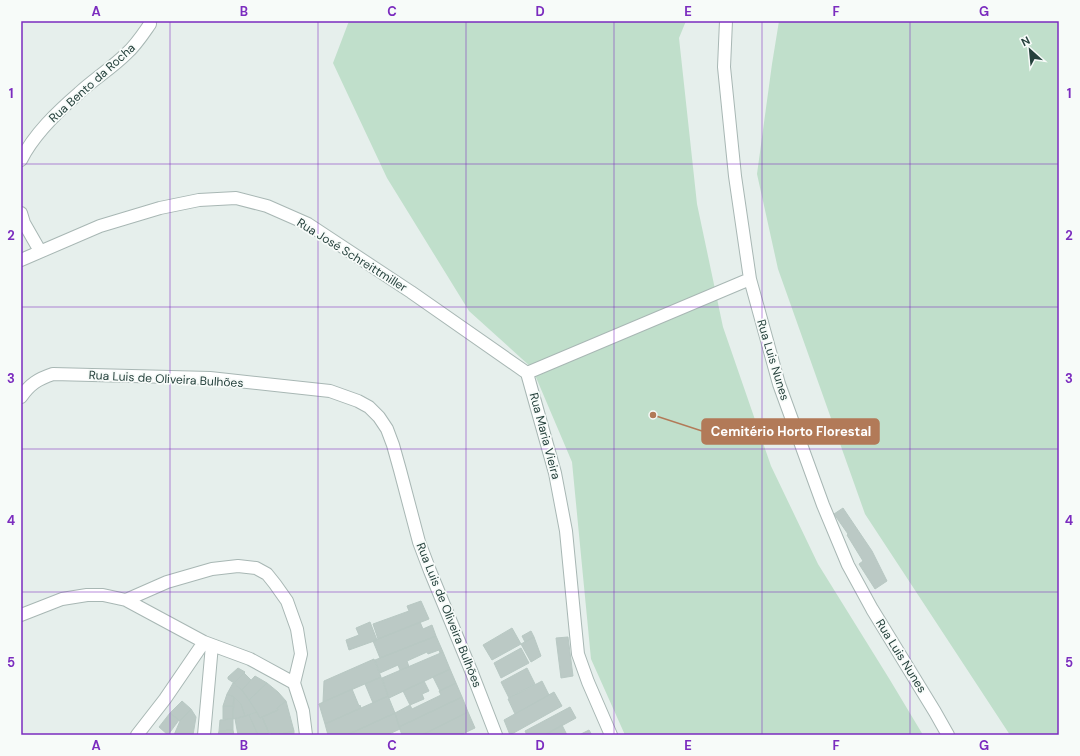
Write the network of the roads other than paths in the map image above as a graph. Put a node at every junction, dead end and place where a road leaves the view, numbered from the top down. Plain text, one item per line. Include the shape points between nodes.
1 (726, 21) edge
2 (150, 24) dead end
3 (21, 160) edge
4 (21, 213) edge
5 (40, 251) junction
6 (21, 260) edge
7 (750, 279) junction
8 (527, 372) junction
9 (21, 397) edge
10 (126, 600) junction
11 (21, 615) edge
12 (208, 644) junction
13 (294, 683) junction
14 (136, 735) edge
15 (204, 735) edge
16 (306, 735) edge
17 (496, 735) edge
18 (611, 735) edge
19 (948, 735) edge

1 - 7 street, Rua Luis Nunes via 724,67 735,176
2 - 3 street, Rua Bento da Rocha via 127,53 48,122
4 - 5 street
5 - 6 street, Rua José Schreittmiller
5 - 8 street, Rua José Schreittmiller via 100,226 160,208 199,200 236,198 267,206 308,224
7 - 8 street
7 - 19 street, Rua Luis Nunes via 779,384 823,506 848,565
8 - 18 street, Rua Maria Vieira via 556,473 566,531 578,654
9 - 17 street, Rua Luis de Oliveira Bulhões via 36,381 53,374 210,378 330,391 369,407 387,429 419,542
10 - 11 street via 103,595 87,595 62,599
10 - 12 street
10 - 13 street via 167,582 212,569 238,566 256,568 267,574 276,584 287,601 298,629 301,654
12 - 13 street via 250,659
12 - 14 street
12 - 15 street
13 - 16 street via 303,711

